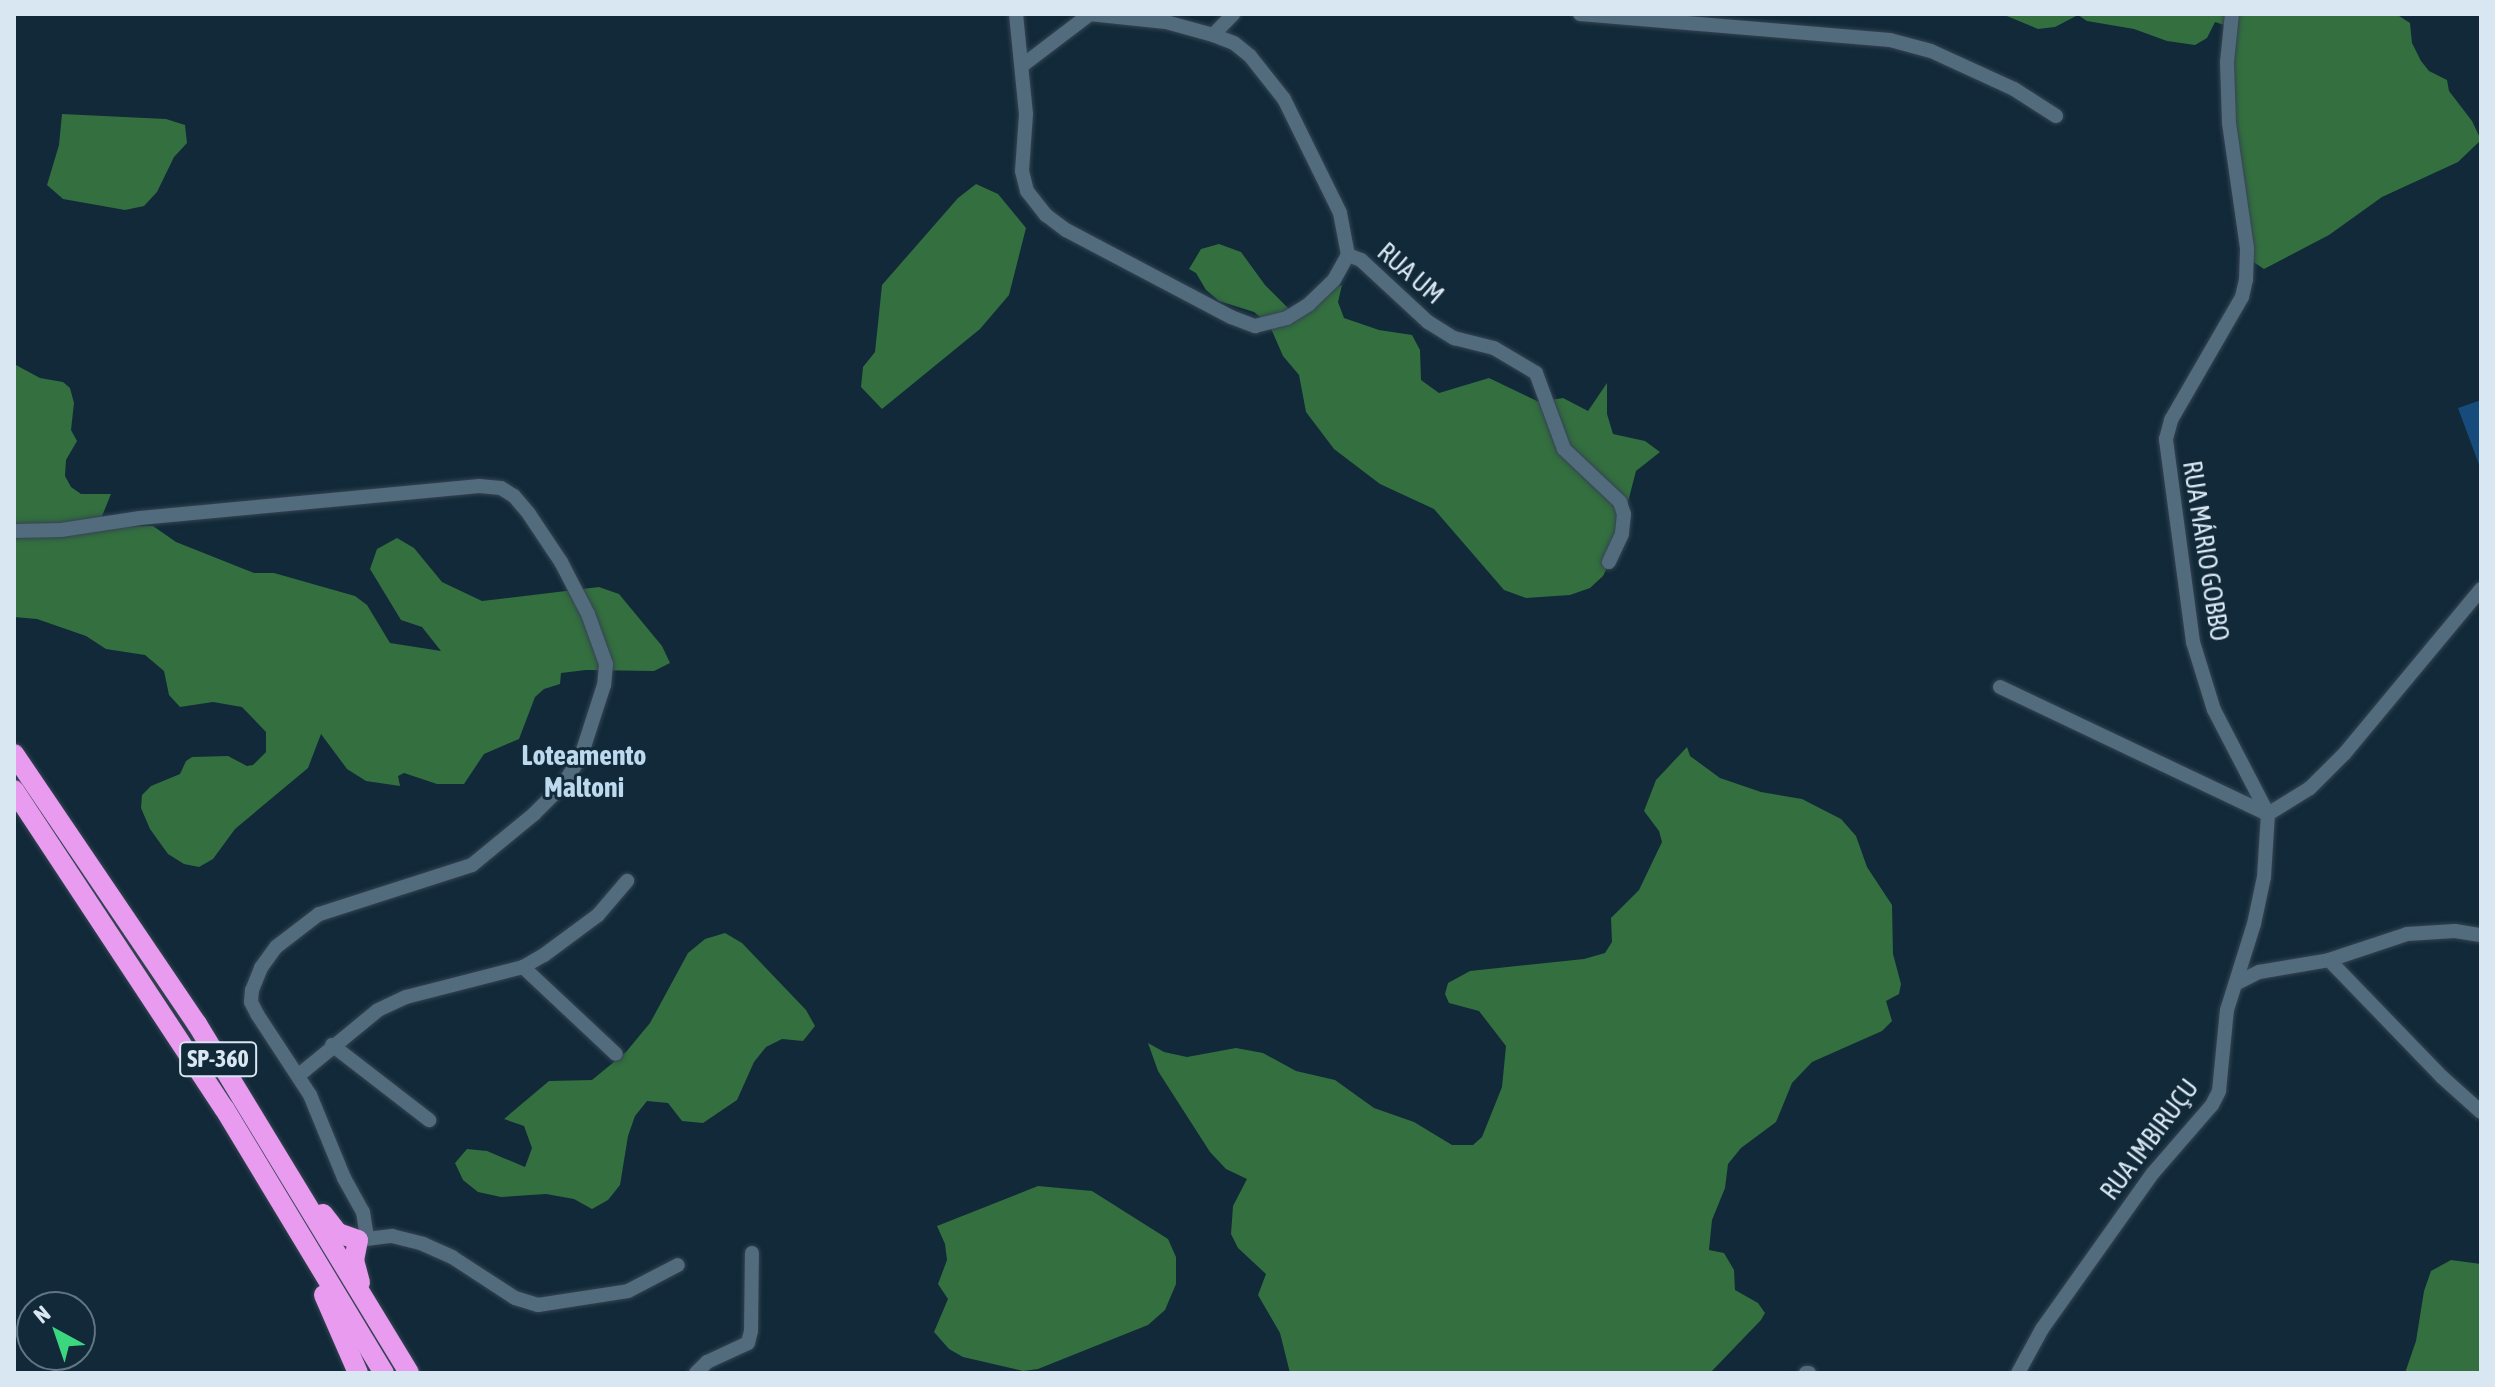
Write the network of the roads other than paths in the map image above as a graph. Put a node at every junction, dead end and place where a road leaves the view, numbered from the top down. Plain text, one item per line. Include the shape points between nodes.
1 (1016, 14) edge
2 (1089, 14) edge
3 (1233, 14) edge
4 (1580, 14) edge
5 (2232, 14) edge
6 (1213, 35) junction
7 (1023, 65) junction
8 (2056, 116) dead end
9 (1348, 255) junction
10 (14, 531) edge
11 (1609, 562) dead end
12 (2481, 589) edge
13 (2000, 687) dead end
14 (14, 754) edge
15 (14, 790) edge
16 (2268, 814) junction
17 (627, 881) dead end
18 (2481, 935) edge
19 (2329, 960) junction
20 (523, 967) junction
21 (2237, 983) junction
22 (332, 1045) junction
23 (616, 1054) dead end
24 (299, 1075) junction
25 (2481, 1112) edge
26 (429, 1120) dead end
27 (296, 1185) junction
28 (362, 1239) junction
29 (306, 1246) junction
30 (752, 1253) dead end
31 (678, 1265) dead end
32 (365, 1304) junction
33 (358, 1373) edge
34 (384, 1373) edge
35 (409, 1373) edge
36 (696, 1373) edge
37 (2018, 1373) edge

1 - 7 street, RUA UM
2 - 6 street via 1166,22
2 - 7 street
3 - 6 street
4 - 8 street via 1890,40 1931,51 2014,89
5 - 16 street, RUA MÁRIO GOBBO via 2229,123 2247,248 2246,280 2237,308 2171,420 2166,439 2193,642 2214,710
6 - 9 street via 1250,56 1284,99 1340,213
7 - 9 street, RUA UM via 1022,171 1027,191 1066,230 1255,326 1287,318 1309,304 1334,280
9 - 11 street, RUA UM via 1376,271 1428,322 1454,338 1494,348 1536,373 1564,449 1620,502 1622,534
10 - 24 street via 479,486 501,488 514,496 561,562 606,664 581,756 562,786 534,814 472,865 319,914 276,947 261,968 251,1002
12 - 16 street via 2345,753 2310,788
13 - 16 street
14 - 27 highway, SP-360 via 197,1024
15 - 29 highway, SP-360 via 224,1108
16 - 21 street, RUA IMBIRUÇU via 2264,877
17 - 20 street via 570,939
18 - 19 street via 2407,934
19 - 21 street via 2259,972
19 - 25 street
20 - 22 street via 406,997
20 - 23 street
21 - 37 street, RUA IMBIRUÇU via 2227,1010 2219,1091 2212,1105 2144,1186 2042,1329
22 - 24 street
22 - 26 street
24 - 28 street via 363,1212
27 - 28 highway via 335,1230
27 - 32 highway, SP-360
28 - 31 street via 392,1236 423,1244 515,1298 538,1305 628,1291
28 - 32 highway via 354,1260
29 - 33 highway
29 - 34 highway, SP-360
30 - 36 street via 748,1343 707,1362
32 - 35 highway, SP-360

